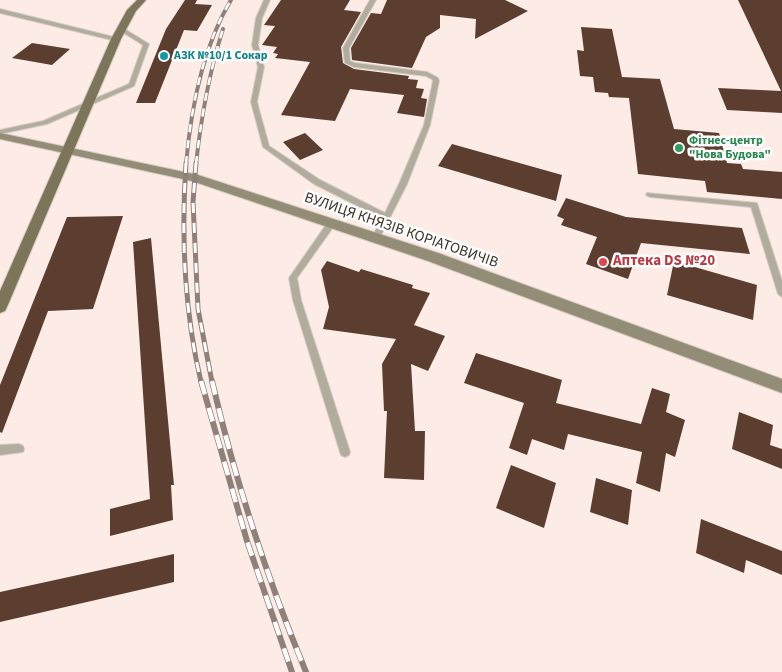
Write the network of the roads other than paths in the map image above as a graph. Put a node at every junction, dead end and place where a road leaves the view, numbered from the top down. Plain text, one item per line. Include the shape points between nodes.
1 (142, 0) edge
2 (267, 0) edge
3 (373, 0) edge
4 (0, 11) edge
5 (121, 29) junction
6 (116, 39) junction
7 (86, 105) junction
8 (0, 132) edge
9 (0, 136) edge
10 (66, 150) junction
11 (650, 195) dead end
12 (387, 217) junction
13 (332, 224) junction
14 (375, 239) junction
15 (782, 294) edge
16 (0, 307) edge
17 (782, 386) edge
18 (19, 449) dead end
19 (0, 450) edge
20 (345, 452) dead end

1 - 5 main road
2 - 12 lane via 259,18 255,45 261,67 254,102 266,147 317,182
3 - 12 lane via 346,48 348,62 427,74 436,81 426,125
4 - 6 lane
5 - 6 main road
5 - 7 lane via 146,44 132,85
6 - 7 main road
7 - 8 lane via 45,123
7 - 10 main road
9 - 10 main road, ВУЛИЦЯ КНЯЗІВ КОРІАТОВИЧІВ
10 - 13 main road, ВУЛИЦЯ КНЯЗІВ КОРІАТОВИЧІВ via 194,178
10 - 16 main road
11 - 15 lane via 754,205
12 - 14 lane
13 - 14 main road, ВУЛИЦЯ КНЯЗІВ КОРІАТОВИЧІВ
13 - 20 lane via 293,278
14 - 17 main road, ВУЛИЦЯ КНЯЗІВ КОРІАТОВИЧІВ via 433,257
18 - 19 lane

